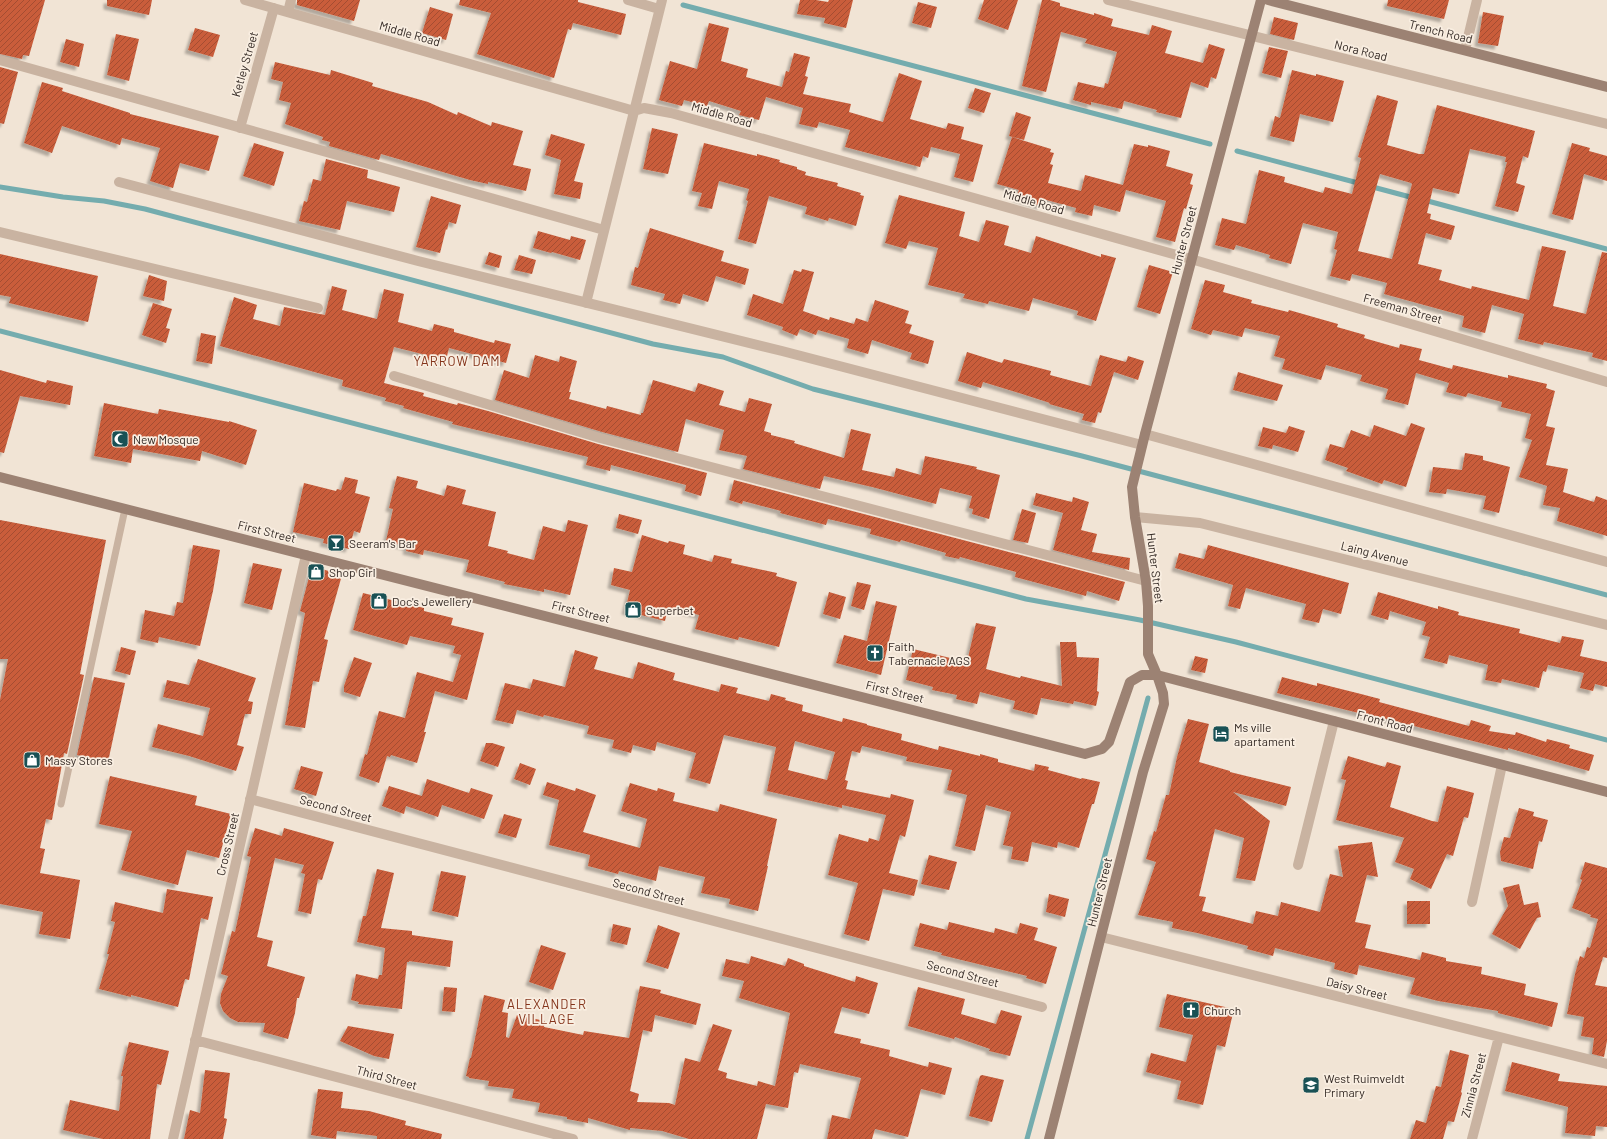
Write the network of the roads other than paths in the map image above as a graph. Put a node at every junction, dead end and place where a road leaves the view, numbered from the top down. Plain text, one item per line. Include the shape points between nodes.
1 (245, 0) edge
2 (291, 0) edge
3 (628, 0) edge
4 (1108, 0) edge
5 (1261, 0) edge
6 (1268, 0) edge
7 (1478, 0) edge
8 (660, 4) edge
9 (274, 8) junction
10 (288, 12) junction
11 (1252, 36) junction
12 (1465, 50) junction
13 (0, 60) edge
14 (1607, 87) edge
15 (634, 111) junction
16 (1607, 124) edge
17 (240, 128) junction
18 (119, 182) dead end
19 (604, 230) junction
20 (0, 232) edge
21 (1191, 259) junction
22 (586, 303) junction
23 (318, 308) dead end
24 (394, 376) dead end
25 (1607, 382) edge
26 (1145, 434) junction
27 (1142, 446) junction
28 (0, 477) edge
29 (125, 508) junction
30 (1135, 517) junction
31 (306, 555) junction
32 (1607, 562) edge
33 (1146, 581) junction
34 (1607, 624) edge
35 (1157, 674) junction
36 (1334, 721) junction
37 (1502, 765) junction
38 (1607, 792) edge
39 (250, 799) junction
40 (60, 804) dead end
41 (1298, 865) dead end
42 (1472, 902) dead end
43 (1101, 937) junction
44 (1042, 1007) dead end
45 (1499, 1037) junction
46 (195, 1040) junction
47 (1607, 1064) edge
48 (173, 1139) edge
49 (573, 1139) edge
50 (1049, 1139) edge
51 (1472, 1139) edge

1 - 9 street, Middle Road
2 - 10 street
3 - 8 street
4 - 11 street, Nora Road
5 - 11 street, Hunter Street
6 - 12 street, Trench Road
7 - 12 street
8 - 15 street
9 - 10 street, Middle Road
9 - 17 street, Ketley Street
10 - 15 street, Middle Road
11 - 16 street, Nora Road
11 - 21 street, Hunter Street
12 - 14 street, Trench Road
13 - 17 street
15 - 19 street
15 - 21 street, Middle Road via 644,108 671,113
17 - 19 street
18 - 22 street
19 - 22 street
20 - 23 street
21 - 25 street, Freeman Street
21 - 26 street, Hunter Street
22 - 27 street
24 - 33 street via 600,438
26 - 27 street, Hunter Street
26 - 32 street
27 - 30 street, Hunter Street via 1132,487
28 - 29 street, First Street
29 - 31 street, First Street
29 - 40 lane
30 - 33 street, Hunter Street
30 - 34 street, Laing Avenue via 1200,523
31 - 35 street, First Street via 1085,754 1102,748 1108,742 1130,682 1142,675
31 - 39 street, Cross Street
33 - 35 street, Hunter Street via 1148,654
35 - 36 street, Front Road
35 - 43 street, Hunter Street via 1164,704 1142,772
36 - 37 street, Front Road
36 - 41 street
37 - 38 street, Front Road
37 - 42 street
39 - 44 street, Second Street
39 - 46 street, Cross Street
43 - 45 street, Daisy Street
43 - 50 street, Hunter Street
45 - 47 street, Daisy Street
45 - 51 street, Zinnia Street
46 - 48 street, Cross Street
46 - 49 street, Third Street

